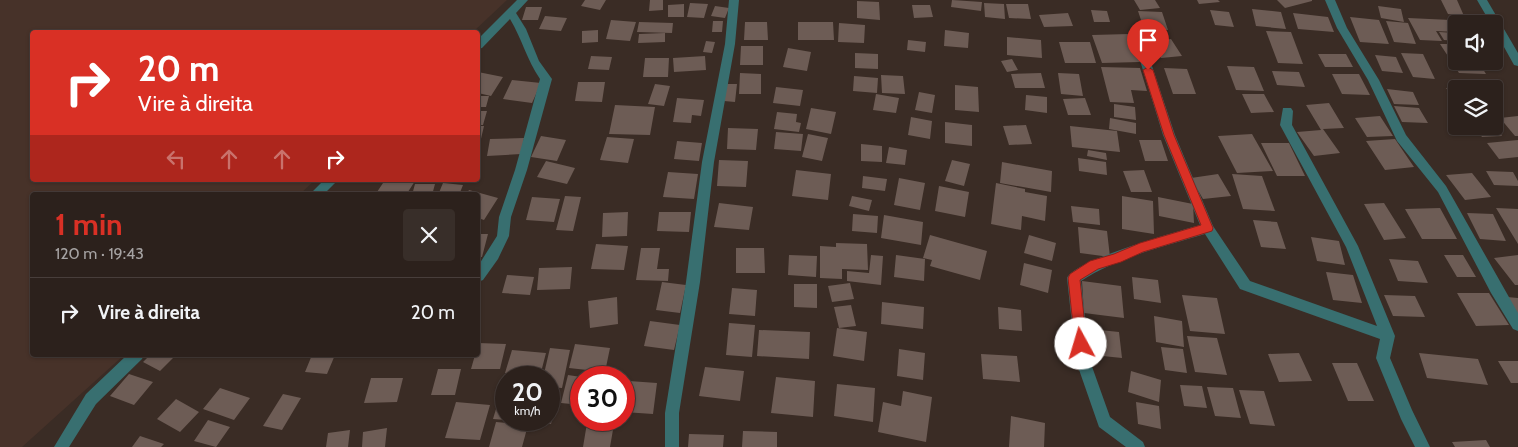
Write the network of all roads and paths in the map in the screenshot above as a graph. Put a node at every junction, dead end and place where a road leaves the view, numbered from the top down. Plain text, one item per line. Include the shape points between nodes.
1 (523, 0) edge
2 (734, 0) edge
3 (1330, 0) edge
4 (1482, 0) edge
5 (510, 13) junction
6 (480, 43) edge
7 (1143, 54) dead end
8 (1518, 62) edge
9 (1287, 111) dead end
10 (330, 182) edge
11 (319, 192) edge
12 (1208, 228) junction
13 (480, 273) edge
14 (1518, 325) edge
15 (1388, 336) junction
16 (135, 357) edge
17 (61, 447) edge
18 (672, 447) edge
19 (1138, 447) edge
20 (1423, 447) edge

1 - 5 street
2 - 18 street via 730,44 708,162 672,413
3 - 14 street via 1401,138 1442,189
4 - 8 street
5 - 6 street
5 - 13 street via 546,79 502,236
7 - 12 street via 1169,135
9 - 15 street via 1286,125 1352,246
10 - 11 street
12 - 15 street via 1245,285
12 - 19 street via 1094,265 1074,278 1083,361 1104,422
15 - 20 street via 1382,358
16 - 17 street via 92,399

